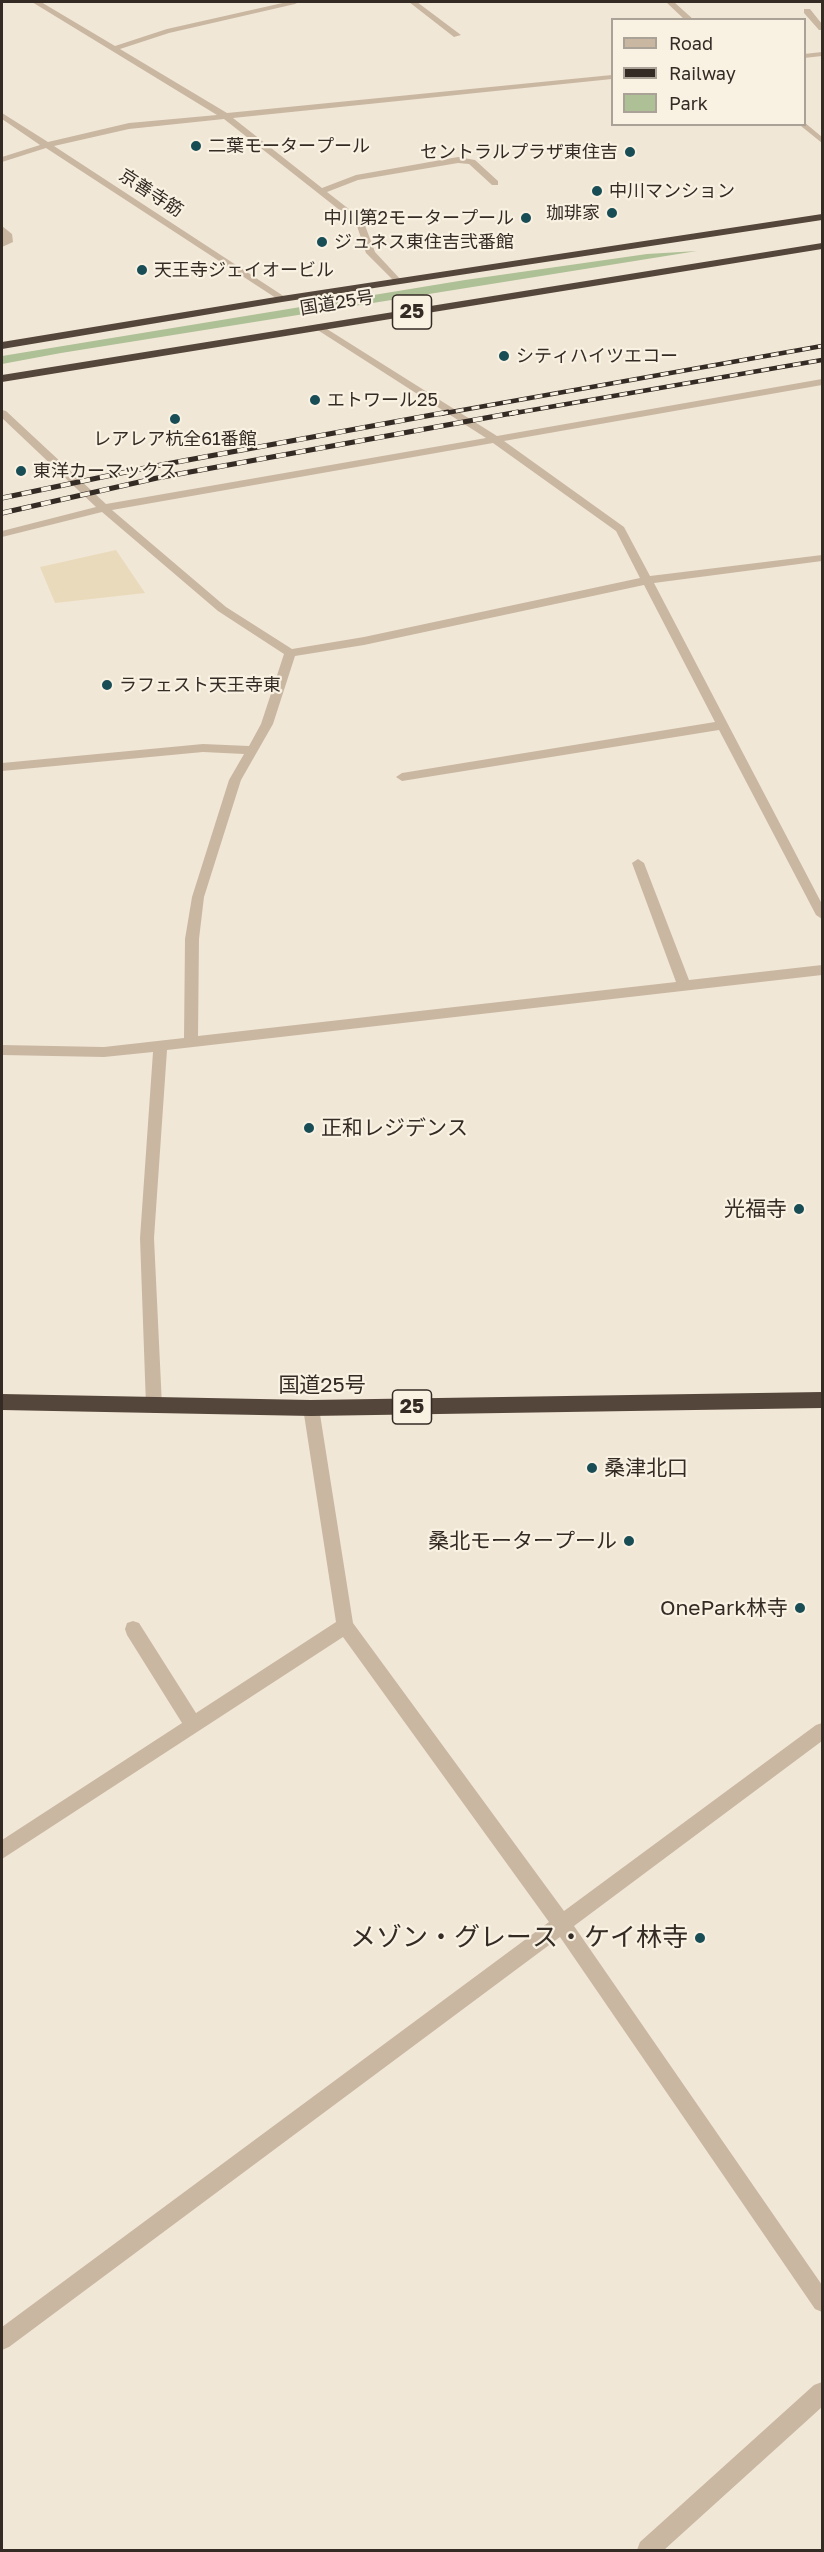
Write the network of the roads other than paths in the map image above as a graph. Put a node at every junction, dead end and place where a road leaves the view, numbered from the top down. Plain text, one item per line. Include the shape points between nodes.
1 (36, 2) edge
2 (295, 2) edge
3 (413, 2) edge
4 (670, 2) edge
5 (807, 11) dead end
6 (688, 18) edge
7 (822, 28) edge
8 (457, 35) dead end
9 (116, 48) junction
10 (822, 54) edge
11 (806, 56) edge
12 (611, 77) edge
13 (224, 114) junction
14 (2, 116) edge
15 (806, 126) edge
16 (822, 141) edge
17 (48, 145) junction
18 (2, 160) edge
19 (495, 183) dead end
20 (321, 191) junction
21 (822, 217) edge
22 (2, 229) edge
23 (2, 244) edge
24 (822, 246) edge
25 (397, 281) junction
26 (282, 299) junction
27 (319, 327) junction
28 (2, 346) edge
29 (2, 379) edge
30 (822, 382) edge
31 (2, 413) edge
32 (493, 438) junction
33 (104, 508) junction
34 (2, 534) edge
35 (822, 558) edge
36 (649, 580) junction
37 (290, 653) junction
38 (723, 724) junction
39 (253, 750) junction
40 (2, 767) edge
41 (402, 777) dead end
42 (638, 863) dead end
43 (822, 915) edge
44 (822, 970) edge
45 (684, 986) junction
46 (191, 1042) junction
47 (160, 1046) junction
48 (2, 1050) edge
49 (822, 1400) edge
50 (2, 1402) edge
51 (154, 1406) junction
52 (311, 1408) junction
53 (345, 1626) junction
54 (133, 1629) dead end
55 (193, 1725) junction
56 (822, 1731) edge
57 (2, 1850) edge
58 (561, 1923) junction
59 (822, 2302) edge
60 (2, 2340) edge
61 (822, 2393) edge
62 (648, 2550) edge

1 - 9 street
2 - 9 street via 167,31
3 - 8 street
4 - 6 street
5 - 7 street
9 - 13 street
10 - 11 street
12 - 13 street
13 - 17 street via 129,126
13 - 20 street
14 - 17 street, 京善寺筋
15 - 16 street
17 - 18 street
17 - 26 street, 京善寺筋
19 - 20 street via 472,162 458,160 356,178
20 - 25 street via 360,222 371,253
21 - 25 highway, 国道25号 / 25
22 - 23 street via 8,242
24 - 27 highway, 国道25号 / 25
25 - 26 highway, 国道25号 / 25
26 - 28 highway, 国道25号 / 25
27 - 29 highway, 国道25号 / 25
27 - 32 street
30 - 32 street
31 - 33 street
32 - 33 street
32 - 36 street via 620,529
33 - 34 street
33 - 37 street via 222,609
35 - 36 street
36 - 37 street
36 - 38 street
37 - 39 street via 267,724
38 - 41 street
38 - 43 street
39 - 40 street via 203,748
39 - 46 street via 235,780 198,897 192,939
42 - 45 street
44 - 45 street
45 - 46 street
46 - 47 street
47 - 48 street via 104,1052
47 - 51 street via 147,1238
49 - 52 highway, 国道25号 / 25
50 - 51 highway, 国道25号 / 25
51 - 52 highway, 国道25号 / 25
52 - 53 street
53 - 55 street
53 - 58 street
54 - 55 street
55 - 57 street
56 - 58 street
58 - 59 street
58 - 60 street
61 - 62 street

